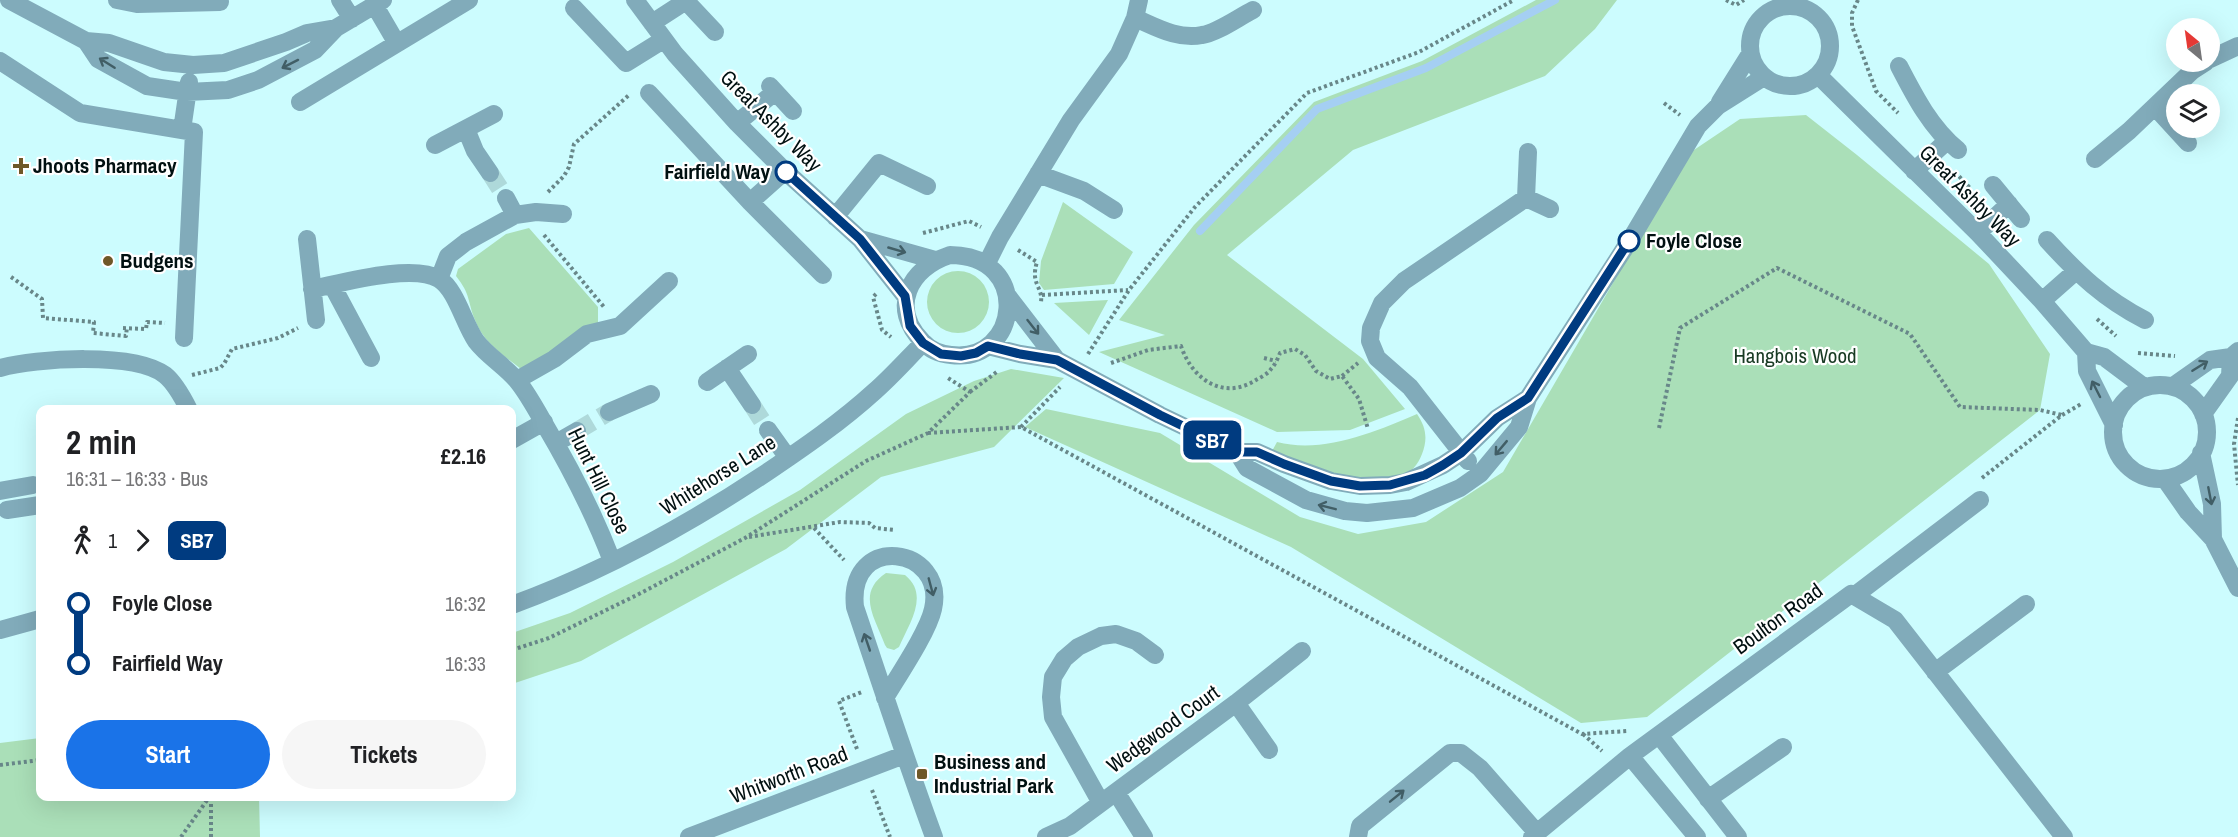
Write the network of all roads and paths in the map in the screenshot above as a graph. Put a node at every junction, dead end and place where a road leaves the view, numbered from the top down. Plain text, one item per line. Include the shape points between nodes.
1 (9, 0) edge
2 (117, 0) edge
3 (340, 0) edge
4 (469, 0) edge
5 (635, 0) edge
6 (1514, 0) edge
7 (1726, 0) edge
8 (1744, 0) edge
9 (686, 1) edge
10 (137, 2) edge
11 (220, 2) dead end
12 (379, 3) edge
13 (1821, 7) edge
14 (574, 8) dead end
15 (1137, 9) edge
16 (1253, 10) dead end
17 (352, 19) junction
18 (652, 23) junction
19 (336, 28) junction
20 (715, 32) dead end
21 (663, 39) junction
22 (86, 40) junction
23 (396, 42) junction
24 (2238, 46) edge
25 (1750, 54) junction
26 (2220, 54) edge
27 (0, 61) edge
28 (193, 65) junction
29 (1899, 66) dead end
30 (2193, 72) edge
31 (1818, 75) junction
32 (1764, 77) junction
33 (187, 92) junction
34 (641, 92) joint
35 (300, 102) dead end
36 (1718, 106) junction
37 (2155, 107) junction
38 (793, 111) dead end
39 (494, 114) dead end
40 (737, 123) junction
41 (466, 129) junction
42 (182, 130) junction
43 (2188, 143) dead end
44 (435, 145) dead end
45 (1528, 152) dead end
46 (2095, 159) dead end
47 (785, 171) junction
48 (1914, 171) junction
49 (490, 173) tunnel mouth
50 (1038, 174) junction
51 (1993, 185) dead end
52 (927, 186) dead end
53 (506, 198) tunnel mouth
54 (1526, 198) junction
55 (750, 202) junction
56 (2009, 204) junction
57 (1551, 209) dead end
58 (1114, 210) dead end
59 (536, 212) junction
60 (563, 214) dead end
61 (515, 215) junction
62 (836, 217) junction
63 (2021, 219) dead end
64 (1978, 233) junction
65 (1000, 237) junction
66 (307, 239) dead end
67 (860, 239) junction
68 (2047, 240) dead end
69 (901, 251) junction
70 (935, 260) junction
71 (987, 263) junction
72 (2076, 271) junction
73 (823, 275) dead end
74 (11, 277) dead end
75 (889, 277) junction
76 (439, 279) junction
77 (669, 281) dead end
78 (332, 285) junction
79 (312, 289) junction
80 (1129, 290) junction
81 (1007, 295) junction
82 (1042, 295) junction
83 (905, 296) junction
84 (2042, 301) junction
85 (316, 320) joint
86 (2145, 320) dead end
87 (620, 326) junction
88 (184, 331) joint
89 (1037, 332) junction
90 (988, 346) junction
91 (918, 348) junction
92 (2086, 352) junction
93 (2137, 353) dead end
94 (748, 354) dead end
95 (1020, 354) junction
96 (2234, 354) edge
97 (370, 357) dead end
98 (1264, 357) dead end
99 (2174, 357) dead end
100 (1057, 360) junction
101 (1276, 361) junction
102 (1108, 364) dead end
103 (0, 368) edge
104 (727, 368) junction
105 (1078, 369) junction
106 (517, 380) junction
107 (707, 382) dead end
108 (172, 384) junction
109 (2173, 386) junction
110 (2144, 387) junction
111 (970, 392) junction
112 (651, 394) dead end
113 (1528, 398) junction
114 (186, 405) edge
115 (752, 405) tunnel mouth
116 (609, 412) tunnel mouth
117 (2203, 414) junction
118 (2062, 415) dead end
119 (2238, 417) edge
120 (544, 422) junction
121 (2114, 425) junction
122 (1021, 427) junction
123 (1659, 428) dead end
124 (1368, 429) dead end
125 (768, 430) tunnel mouth
126 (577, 431) tunnel mouth
127 (927, 433) junction
128 (516, 438) edge
129 (556, 443) junction
130 (1237, 452) junction
131 (1461, 453) junction
132 (2201, 453) junction
133 (788, 458) junction
134 (1480, 474) junction
135 (2165, 479) junction
136 (1, 484) edge
137 (33, 485) dead end
138 (2238, 485) edge
139 (1980, 500) dead end
140 (36, 506) edge
141 (7, 510) dead end
142 (814, 528) junction
143 (895, 530) dead end
144 (745, 538) junction
145 (2213, 539) junction
146 (612, 561) junction
147 (858, 577) junction
148 (2236, 578) edge
149 (1854, 596) junction
150 (516, 604) edge
151 (2026, 604) dead end
152 (32, 620) edge
153 (0, 630) edge
154 (516, 649) edge
155 (1302, 651) dead end
156 (1155, 656) dead end
157 (1935, 672) junction
158 (885, 698) junction
159 (1236, 703) junction
160 (1664, 731) junction
161 (1783, 747) dead end
162 (1269, 750) dead end
163 (904, 755) junction
164 (1630, 756) junction
165 (36, 760) edge
166 (0, 765) edge
167 (1108, 798) junction
168 (1708, 799) junction
169 (207, 801) edge
170 (211, 801) edge
171 (1534, 835) edge
172 (181, 837) edge
173 (211, 837) edge
174 (689, 837) edge
175 (933, 837) edge
176 (1046, 837) edge
177 (1144, 837) edge
178 (1358, 837) edge
179 (1697, 837) edge
180 (1738, 837) edge
181 (2064, 837) edge

1 - 22 street
2 - 10 street
3 - 17 street
4 - 23 street
5 - 18 street, Great Ashby Way
6 - 80 path via 1419,52 1307,93 1195,207
7 - 8 path via 1736,5
9 - 18 street
9 - 20 street
10 - 11 street
12 - 17 street
12 - 23 street
13 - 25 street via 1784,5 1766,13 1756,23
13 - 31 street via 1831,43 1829,57
14 - 21 street via 626,63
15 - 16 street via 1171,34 1190,36 1205,35
15 - 50 street via 1119,54
17 - 19 street
18 - 21 street, Great Ashby Way
19 - 28 street via 307,33 224,63
19 -> 33 street via 315,50 258,80 228,90
21 - 40 street, Great Ashby Way
22 - 28 street via 109,43 165,62
33 -> 22 street via 147,86 98,58
23 - 35 street
24 - 26 street
25 - 32 street
25 - 36 street
27 - 42 street via 80,113
28 - 33 street
29 - 48 street via 1917,102 1953,145
30 - 37 street
31 - 32 street via 1793,86
31 - 48 street, Great Ashby Way
32 - 36 street
33 - 42 street
34 - 55 street
34 - 59 path via 574,144 564,176 540,200
36 - 113 street via 1698,126
37 - 43 street
37 - 46 street
38 - 40 street via 773,89
39 - 41 street
40 - 47 street, Great Ashby Way
41 - 44 street
41 - 49 street
42 - 88 street via 194,132
45 - 54 street
47 - 55 street
47 - 62 street, Great Ashby Way
48 - 64 street, Great Ashby Way
50 - 58 street via 1084,190
50 - 65 street
51 - 56 street
52 - 62 street via 879,163
53 - 61 street
54 - 57 street
54 - 131 street via 1404,281 1382,303 1371,328 1370,341 1377,358 1410,387
55 - 73 street
56 - 63 street
56 - 64 street
59 - 60 street
59 - 61 street
59 - 87 path via 537,225
61 - 76 street via 448,256
62 - 67 street, Great Ashby Way
64 - 84 street, Great Ashby Way
65 - 69 path via 969,221 913,235
65 - 71 street
65 - 82 path via 1037,262 1034,278
66 - 79 street
67 -> 69 street, Great Ashby Way
67 - 75 street, Great Ashby Way
68 - 72 street
69 - 70 street, Great Ashby Way
70 - 71 street, Great Ashby Way via 967,255
70 - 83 street via 920,271
71 - 81 street via 999,276
72 - 84 street
72 - 86 street via 2118,306
74 - 88 path via 42,299 43,318 94,321 93,333 126,336 125,327 146,328 147,322
75 - 83 street, Great Ashby Way
75 - 91 path via 873,297 882,330
76 - 78 street via 418,272
76 - 106 street, Hunt Hill Close via 456,299 477,342
77 - 87 street
78 - 79 street
78 - 97 street
79 - 85 street
80 - 82 path
80 - 105 path
81 -> 89 street
81 - 90 street via 1008,313 1002,329
82 - 89 path
83 - 91 street
84 - 92 street, Great Ashby Way
85 - 108 path via 278,338 232,349 220,368
87 - 106 street via 587,334
89 - 100 street
90 - 91 street via 961,356
90 - 95 street
91 - 111 path
91 - 133 street, Whitehorse Lane via 875,391
92 - 110 street, Great Ashby Way via 2104,357
121 -> 92 street via 2086,371
93 - 99 path
94 - 104 street
95 - 100 street
95 - 111 path
109 -> 96 street via 2210,360
96 - 117 street via 2230,376
98 - 101 path
100 - 105 street
101 - 102 path via 1271,371 1246,386 1218,388 1199,376 1180,346 1148,350
101 - 124 path via 1280,353 1295,349 1330,380 1342,376 1359,399
103 - 108 street via 70,359 135,363 157,370
104 - 107 street
104 - 115 street
105 - 122 path
105 - 130 street
106 - 120 street, Hunt Hill Close
108 - 114 street
109 - 110 street
109 - 117 street via 2191,396
110 - 121 street via 2125,400
111 - 127 path
112 - 116 street
113 - 131 street via 1497,418
113 -> 134 street via 1519,427
117 - 132 street via 2207,440
118 - 123 path via 2040,410 1960,407 1910,334 1777,268 1680,328
119 - 138 path via 2234,444
120 - 128 street, Hunt Hill Close
120 - 129 street, Hunt Hill Close
121 - 135 street via 2115,444 2126,465 2144,476
122 - 127 path
122 - 160 path via 1582,734
125 - 133 street
126 - 129 street
127 - 144 path via 866,461
129 - 146 street, Hunt Hill Close
130 - 131 street via 1257,452 1331,481 1360,486 1406,482
134 -> 130 street via 1460,488 1413,508 1367,513 1315,504 1247,468
131 - 134 street
132 - 135 street via 2194,465
132 -> 145 street via 2212,504
133 - 146 street, Whitehorse Lane via 718,505
135 - 145 street
136 - 137 street
139 - 149 street
140 - 141 street
142 - 143 path via 854,521
142 - 144 path
142 - 147 path
144 - 154 path via 638,595 549,638
145 - 148 street
146 - 150 street, Whitehorse Lane
158 -> 147 street via 855,607
147 -> 158 street via 867,566 889,555 918,563 932,584 933,609 928,624
149 - 157 street, Boulton Road via 1895,620
149 - 160 street, Boulton Road via 1851,594
151 - 157 street
152 - 153 street
155 - 159 street, Wedgwood Court
156 - 167 street via 1136,641 1116,634 1101,636 1078,647 1064,659 1053,677 1053,717
157 - 181 street, Boulton Road
158 - 163 street
159 - 162 street
159 - 167 street, Wedgwood Court
160 - 164 street, Boulton Road
160 - 168 street
161 - 168 street
163 - 174 street, Whitworth Road
163 - 175 street
164 - 171 street, Boulton Road
164 - 179 street
165 - 166 path
167 - 176 street, Wedgwood Court via 1070,826
167 - 177 street
168 - 180 street
169 - 172 path
170 - 173 path
178 -> 171 street via 1360,826 1450,753 1461,753 1480,768

